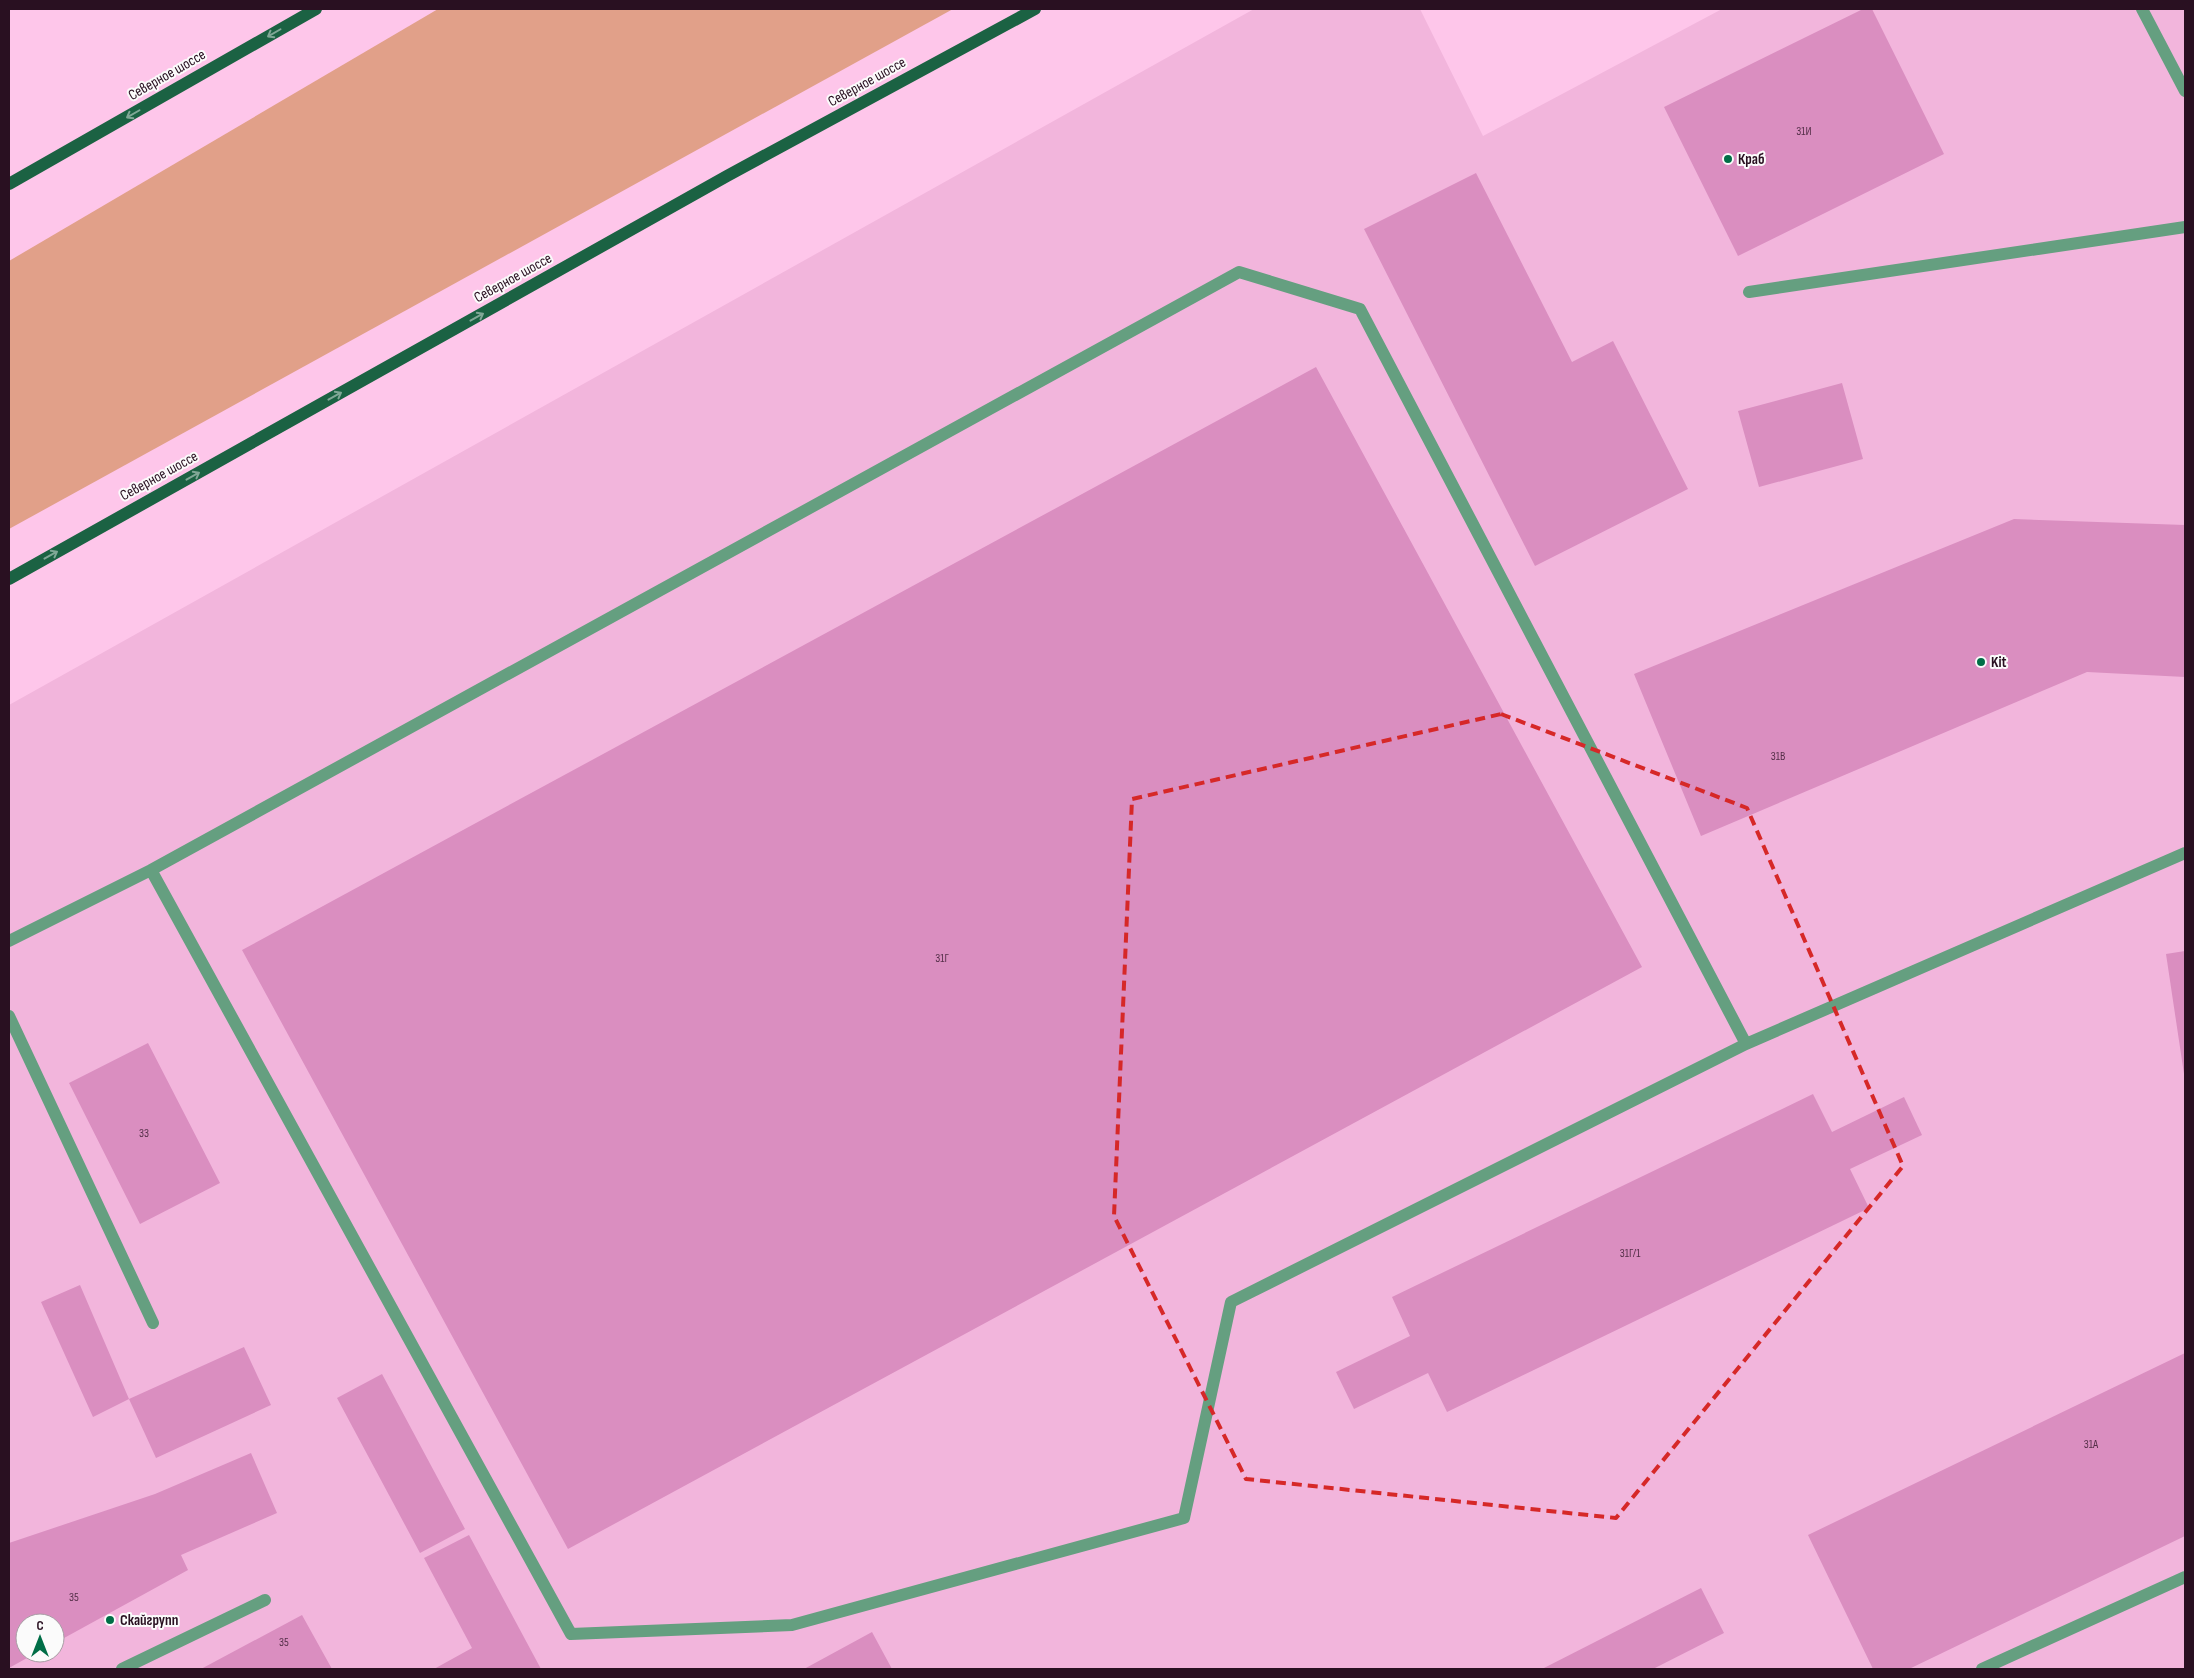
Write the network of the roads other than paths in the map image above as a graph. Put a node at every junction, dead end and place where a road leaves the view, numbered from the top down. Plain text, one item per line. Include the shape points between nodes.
1 (316, 9) edge
2 (1035, 9) edge
3 (2142, 9) edge
4 (2185, 91) edge
5 (9, 184) edge
6 (2185, 227) edge
7 (1749, 292) dead end
8 (9, 579) edge
9 (2185, 853) edge
10 (150, 870) junction
11 (9, 941) edge
12 (9, 1016) edge
13 (1746, 1044) junction
14 (152, 1323) dead end
15 (2185, 1577) edge
16 (265, 1600) dead end
17 (2004, 1665) edge
18 (122, 1669) edge
19 (1982, 1669) edge

1 -> 5 main road, Северное шоссе
8 -> 2 main road, Северное шоссе via 727,176
3 - 4 lane
6 - 7 lane
9 - 13 lane
10 - 11 lane
10 - 13 lane via 1239,272 1360,309
10 - 13 lane via 571,1634 792,1625 1184,1518 1230,1302
12 - 14 lane
15 - 17 lane
16 - 18 lane
17 - 19 lane

